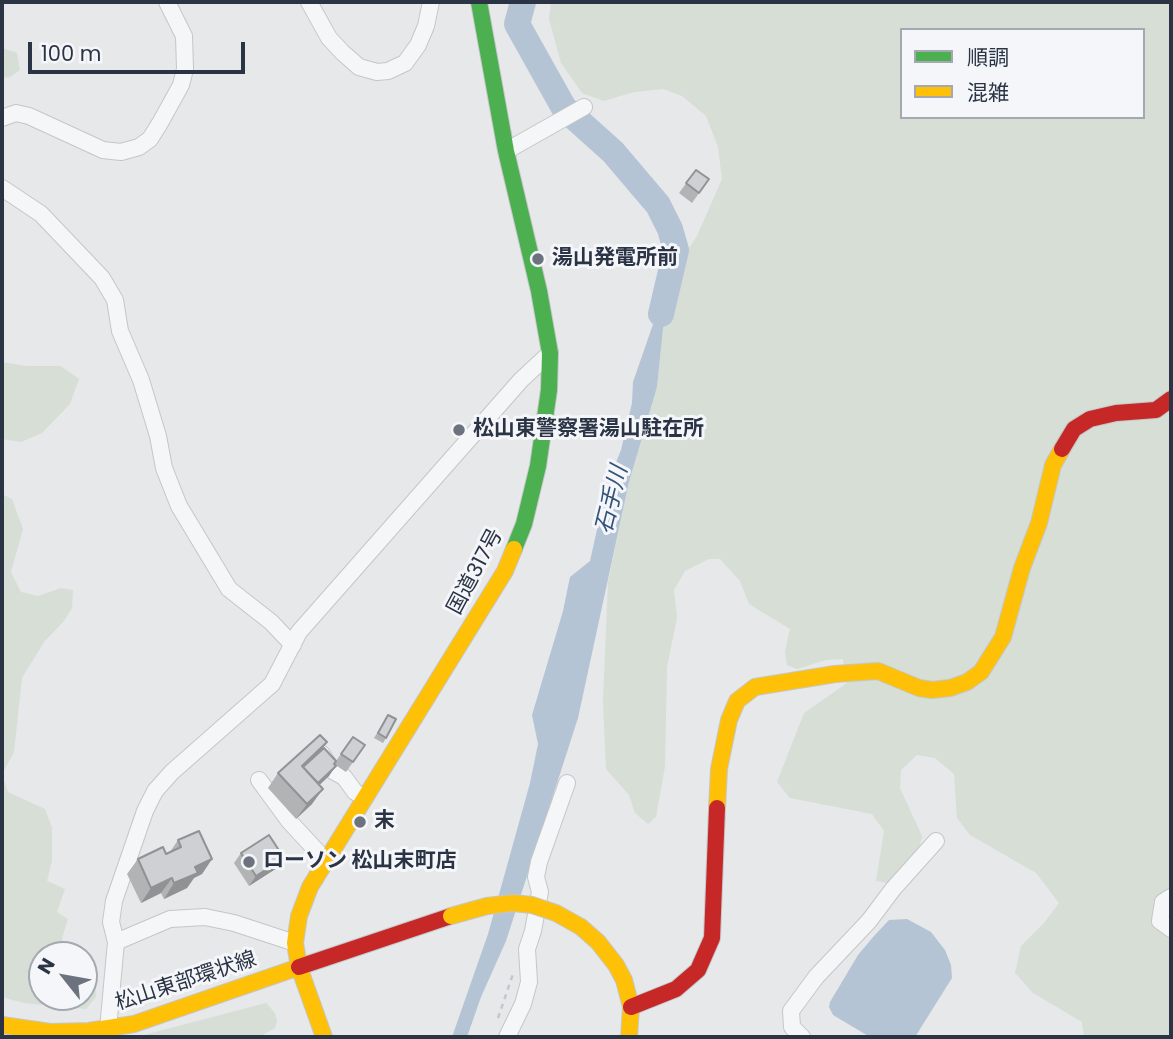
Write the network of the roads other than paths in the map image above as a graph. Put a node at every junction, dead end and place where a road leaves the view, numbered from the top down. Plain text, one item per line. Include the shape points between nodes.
1 (167, 2) edge
2 (309, 2) edge
3 (431, 2) edge
4 (479, 2) edge
5 (584, 107) dead end
6 (2, 118) edge
7 (506, 151) junction
8 (2, 188) edge
9 (550, 353) junction
10 (1171, 399) edge
11 (293, 645) junction
12 (312, 744) edge
13 (260, 780) dead end
14 (568, 783) dead end
15 (365, 798) junction
16 (936, 841) dead end
17 (326, 862) junction
18 (1171, 897) edge
19 (1171, 929) edge
20 (116, 942) junction
21 (295, 943) junction
22 (299, 967) junction
23 (631, 1007) junction
24 (2, 1026) edge
25 (501, 1032) edge
26 (109, 1033) edge
27 (323, 1033) edge
28 (53, 1035) edge
29 (629, 1037) edge
30 (802, 1037) edge

1 - 6 street via 184,36 185,69 160,123 139,147 103,150 29,116 16,113
2 - 3 street via 342,52 359,66 377,72 405,63 418,45
4 - 7 main road, 国道317号
5 - 7 street
7 - 9 main road, 国道317号
8 - 11 street via 41,214 102,278 115,300 120,331 141,380 179,506 229,589
9 - 11 street via 521,380 299,632
9 - 15 main road, 国道317号 via 538,466 516,545 505,571
10 - 23 main road via 1156,410 1090,419 1074,429 1053,465 1003,637 981,672 967,682 932,690 878,671 835,674 755,687 737,701 719,769 712,938 698,971 676,989
11 - 20 street via 272,684 155,790 114,901 111,922
12 - 15 street via 333,771
13 - 17 street
14 - 25 street via 536,877 540,892 527,949 529,982 523,1004
15 - 17 main road, 国道317号
16 - 30 street via 791,1011 792,1027
17 - 21 main road, 国道317号 via 306,897
18 - 19 street via 1163,902 1160,922
20 - 21 street via 170,919 205,917
20 - 26 street
21 - 22 main road, 国道317号
22 - 23 main road, 松山東部環状線, bridge via 487,906 532,905 581,927 598,942 616,965
22 - 26 main road, 松山東部環状線
22 - 27 main road, 国道317号
23 - 29 main road
24 - 28 main road, 松山東部環状線
26 - 28 main road, 松山東部環状線

